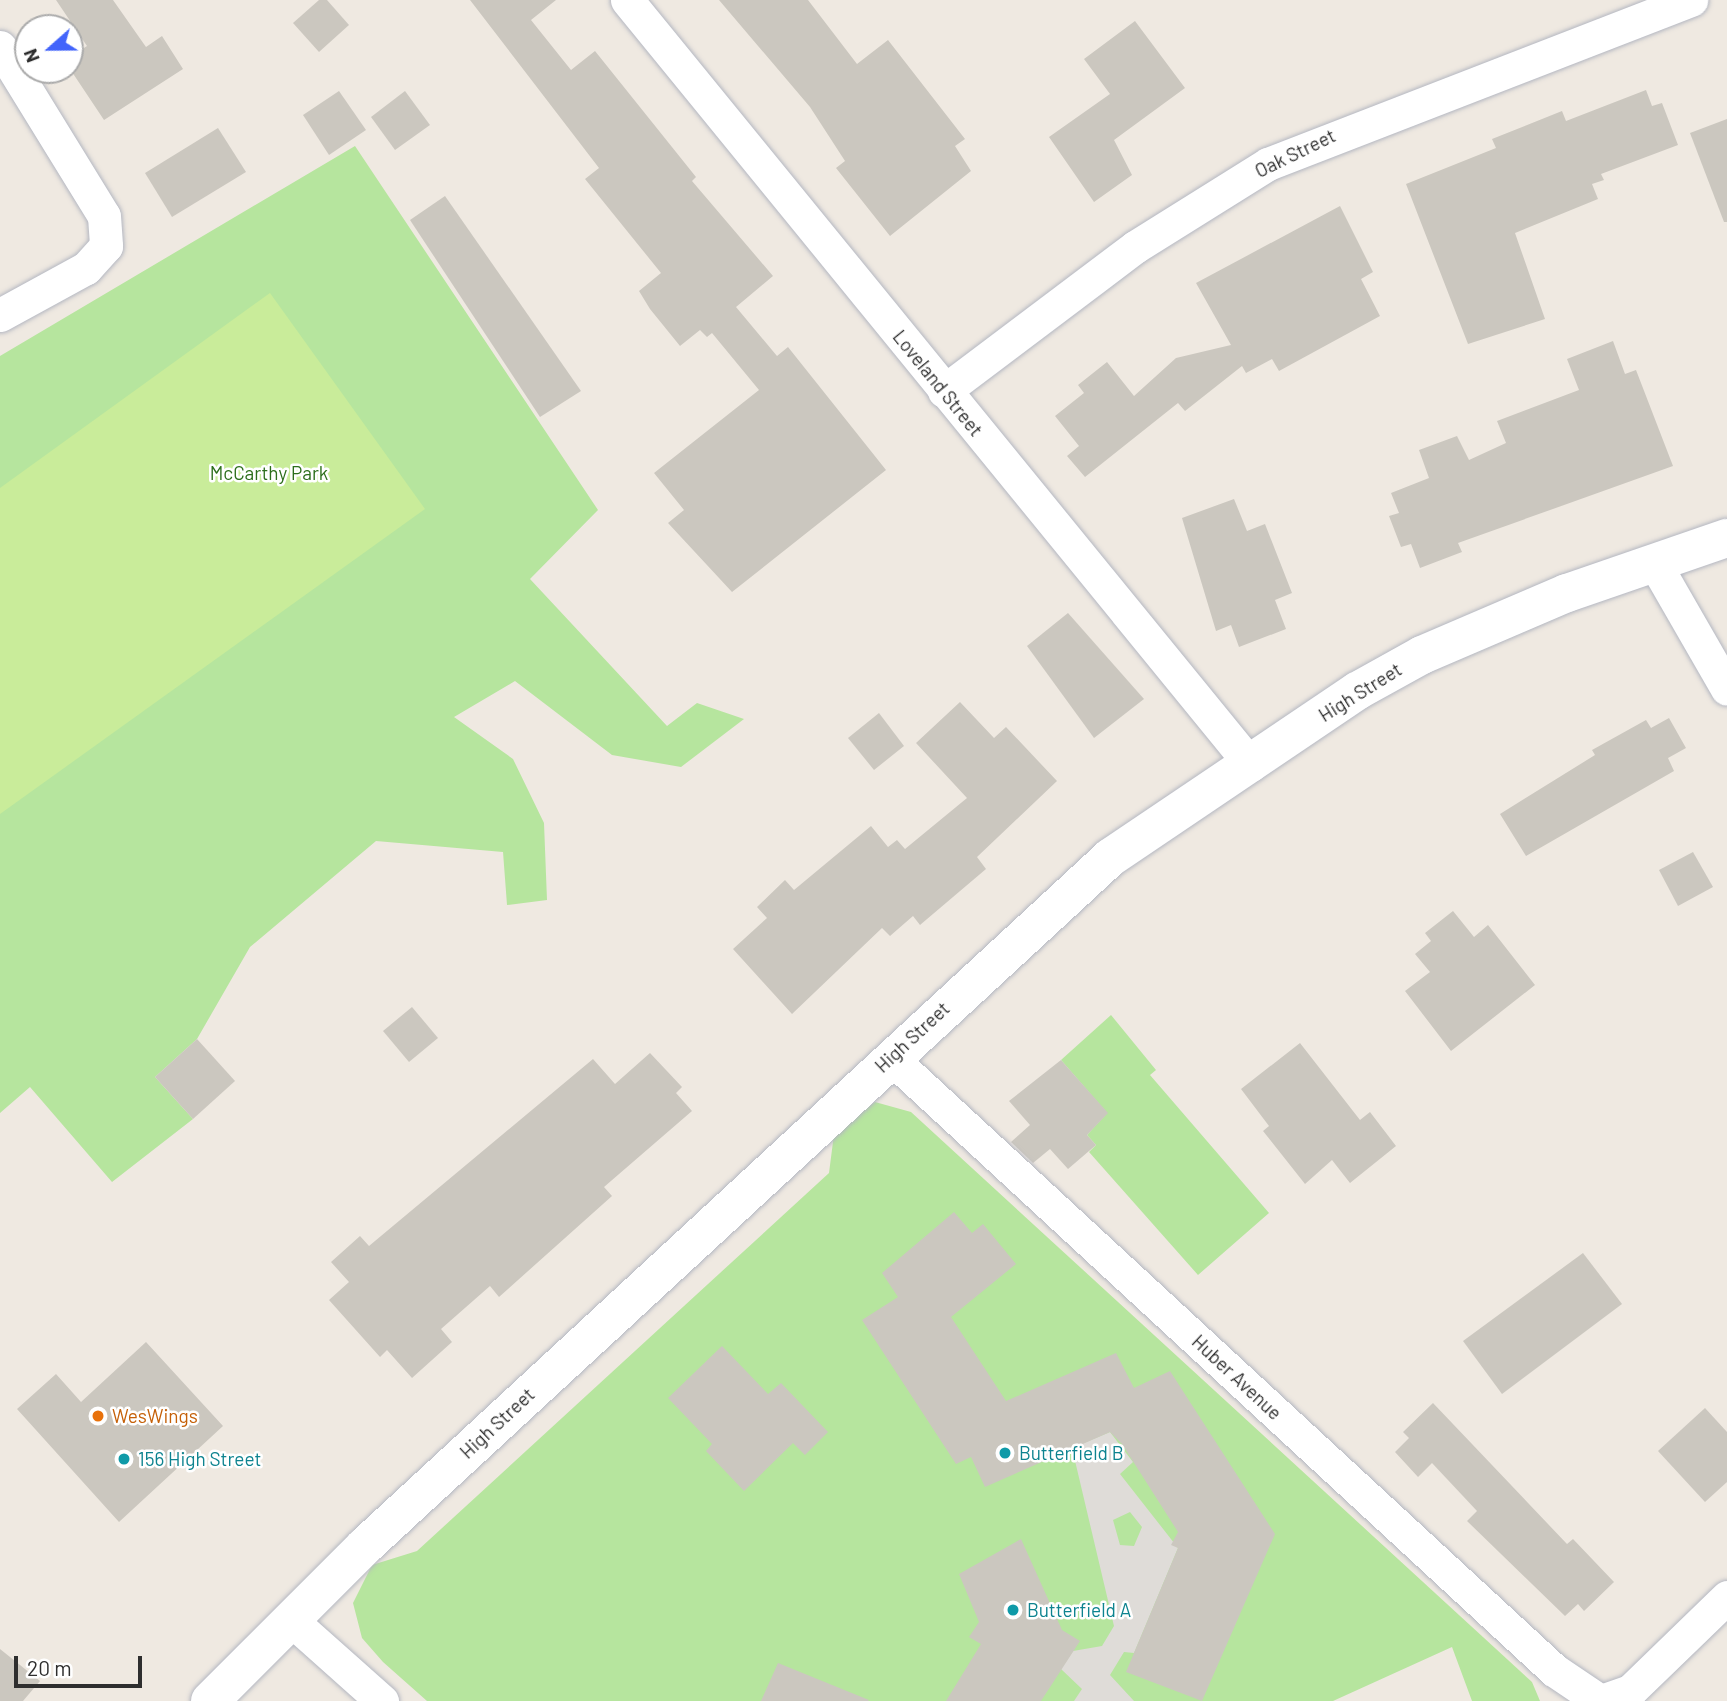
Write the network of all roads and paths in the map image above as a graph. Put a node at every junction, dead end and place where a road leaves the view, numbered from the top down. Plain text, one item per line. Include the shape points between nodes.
1 (626, 0) edge
2 (1691, 0) edge
3 (0, 47) edge
4 (0, 315) edge
5 (944, 391) junction
6 (1727, 538) edge
7 (1654, 562) junction
8 (1727, 689) edge
9 (1251, 765) junction
10 (890, 1057) junction
11 (1727, 1597) edge
12 (291, 1620) junction
13 (1596, 1699) edge
14 (209, 1701) edge
15 (382, 1701) edge

1 - 5 street, Loveland Street
2 - 5 street, Oak Street via 1268,164 1135,247
3 - 4 street via 104,216 106,246 86,268
5 - 9 street, Loveland Street
6 - 7 street, High Street
7 - 8 street
7 - 9 street, High Street via 1422,655
9 - 10 street, High Street via 1057,901
10 - 12 street, High Street
10 - 13 street, Huber Avenue
11 - 13 street via 1630,1691
12 - 14 street, High Street
12 - 15 street

